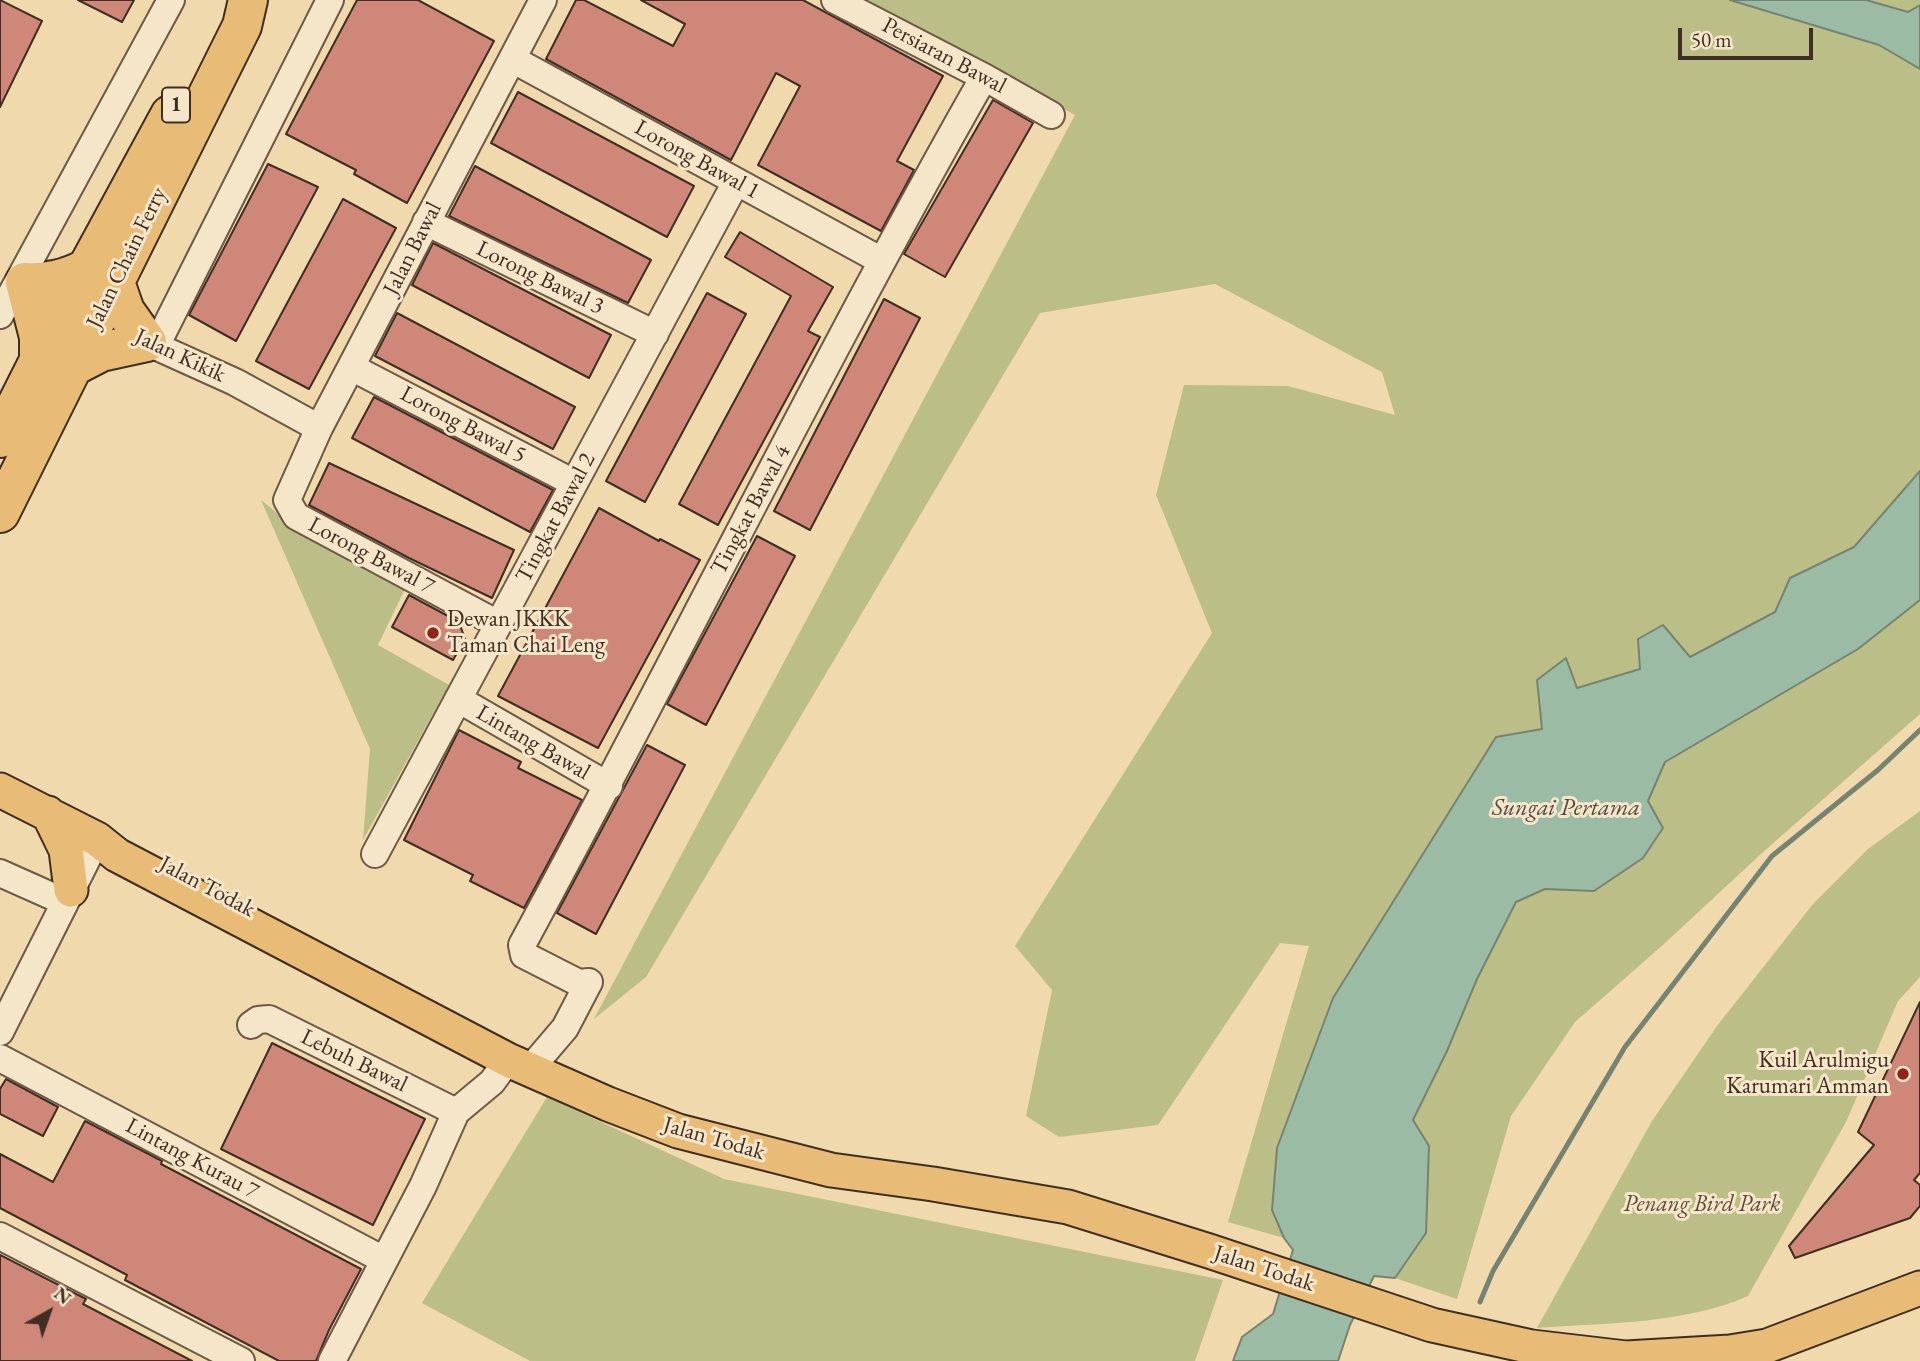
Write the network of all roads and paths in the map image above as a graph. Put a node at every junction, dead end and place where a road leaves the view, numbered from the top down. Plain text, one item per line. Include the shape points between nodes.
1 (171, 0) edge
2 (238, 0) edge
3 (248, 0) edge
4 (330, 0) edge
5 (543, 0) edge
6 (835, 0) edge
7 (512, 59) junction
8 (984, 77) junction
9 (1051, 115) dead end
10 (736, 182) junction
11 (426, 222) junction
12 (882, 261) junction
13 (101, 275) junction
14 (14, 278) edge
15 (83, 310) junction
16 (0, 315) edge
17 (655, 334) junction
18 (151, 344) junction
19 (56, 364) junction
20 (351, 367) junction
21 (319, 428) junction
22 (0, 438) edge
23 (574, 483) junction
24 (287, 500) joint
25 (0, 513) edge
26 (498, 624) junction
27 (458, 699) junction
28 (609, 786) junction
29 (0, 790) edge
30 (48, 813) junction
31 (97, 839) junction
32 (375, 854) dead end
33 (145, 870) junction
34 (0, 873) edge
35 (68, 896) junction
36 (251, 1026) dead end
37 (0, 1032) edge
38 (0, 1058) edge
39 (522, 1061) junction
40 (456, 1112) junction
41 (0, 1236) edge
42 (384, 1260) junction
43 (1920, 1288) edge
44 (241, 1361) edge
45 (332, 1361) edge

1 - 14 street
2 - 13 highway, Jalan Chain Ferry / 1 via 221,21
3 - 13 highway, Jalan Chain Ferry / 1 via 242,26
4 - 18 street
5 - 7 street, Jalan Bawal
6 - 8 street, Persiaran Bawal
7 - 10 street, Lorong Bawal 1
7 - 11 street, Jalan Bawal
8 - 9 street, Persiaran Bawal
8 - 12 street, Tingkat Bawal 4
10 - 12 street, Lorong Bawal 1
10 - 17 street, Tingkat Bawal 2
11 - 17 street, Lorong Bawal 3
11 - 20 street, Jalan Bawal
12 - 28 street, Tingkat Bawal 4
13 - 14 highway via 48,283
13 - 15 highway, Jalan Chain Ferry / 1
13 - 18 highway
14 - 15 street, Jalan Kikik
14 - 16 street
14 - 19 highway
15 - 18 street, Jalan Kikik
15 - 19 highway, Jalan Chain Ferry / 1
17 - 23 street, Tingkat Bawal 2
18 - 19 highway
18 - 21 street, Jalan Kikik via 235,382
19 - 22 highway, Jalan Chain Ferry / 1
19 - 25 highway, Jalan Chain Ferry / 1
20 - 21 street, Jalan Bawal
20 - 23 street, Lorong Bawal 5
21 - 24 street, Jalan Bawal
23 - 26 street, Tingkat Bawal 2
24 - 26 street, Lorong Bawal 7 via 296,516
26 - 27 street, Tingkat Bawal 2
27 - 28 street, Lintang Bawal
27 - 32 street, Tingkat Bawal 2
28 - 39 street, Tingkat Bawal 4 via 522,945 524,955 579,982 589,982 565,1028
29 - 30 main road, Jalan Todak
30 - 31 main road, Jalan Todak
30 - 35 main road via 66,850
31 - 33 main road, Jalan Todak
31 - 35 street
31 - 39 main road, Jalan Todak via 124,844
33 - 35 main road via 108,867 84,879
33 - 39 main road, Jalan Todak
34 - 35 street
35 - 37 street
36 - 40 street, Lebuh Bawal via 269,1019
38 - 42 street, Lintang Kurau 7
39 - 40 street
39 - 43 main road, Jalan Todak via 608,1104 729,1145 831,1170 1068,1208 1432,1325 1532,1347 1626,1358 1730,1352 1767,1346
40 - 42 street
41 - 44 street
42 - 45 street

